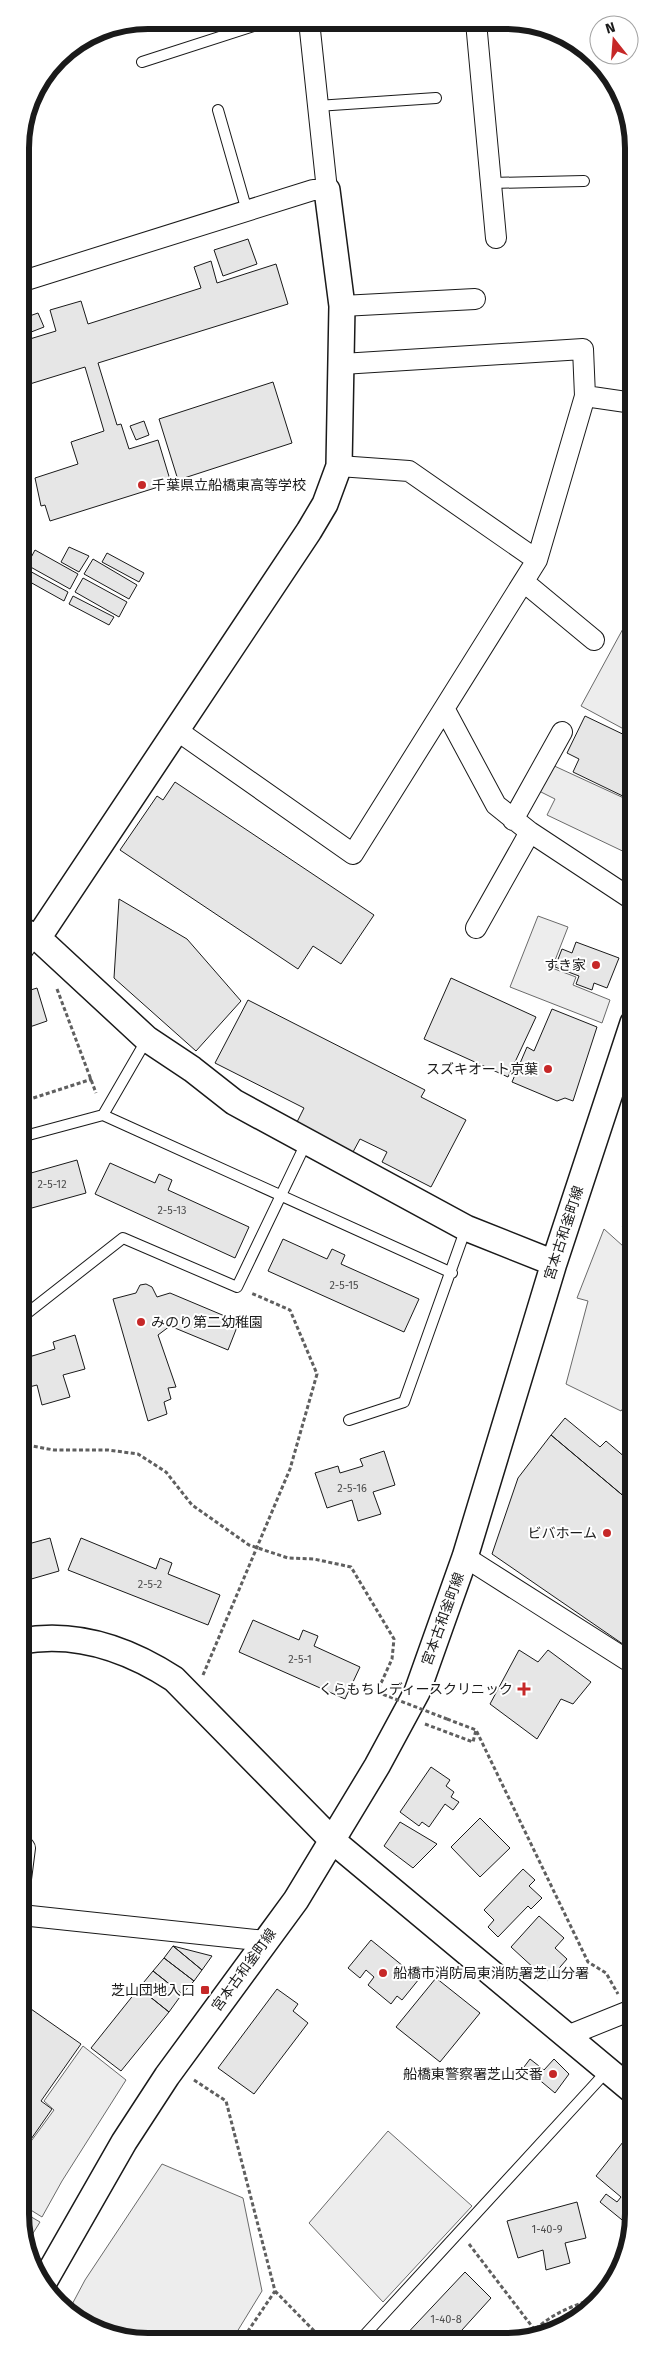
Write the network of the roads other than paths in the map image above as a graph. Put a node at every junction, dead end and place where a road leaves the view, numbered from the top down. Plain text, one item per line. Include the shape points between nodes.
1 (244, 29) edge
2 (310, 29) edge
3 (477, 29) edge
4 (142, 62) dead end
5 (436, 98) dead end
6 (317, 106) junction
7 (218, 110) dead end
8 (584, 181) dead end
9 (491, 183) junction
10 (327, 190) junction
11 (247, 211) junction
12 (496, 238) dead end
13 (29, 279) edge
14 (475, 299) dead end
15 (342, 306) junction
16 (342, 364) junction
17 (585, 396) junction
18 (625, 402) edge
19 (338, 466) junction
20 (537, 560) junction
21 (524, 582) junction
22 (594, 640) dead end
23 (445, 710) junction
24 (175, 729) junction
25 (562, 732) dead end
26 (513, 820) junction
27 (530, 832) junction
28 (625, 895) edge
29 (476, 928) dead end
30 (29, 934) edge
31 (148, 1039) junction
32 (625, 1047) edge
33 (103, 1116) junction
34 (29, 1135) edge
35 (307, 1141) junction
36 (279, 1195) junction
37 (466, 1228) junction
38 (554, 1263) junction
39 (452, 1273) junction
40 (29, 1312) edge
41 (349, 1420) dead end
42 (465, 1556) junction
43 (29, 1640) edge
44 (625, 1658) edge
45 (333, 1841) junction
46 (29, 1916) edge
47 (266, 1941) junction
48 (625, 2005) edge
49 (567, 2036) junction
50 (608, 2070) junction
51 (625, 2084) edge
52 (47, 2277) edge
53 (366, 2333) edge

1 - 4 lane
2 - 6 street
3 - 9 street
5 - 6 lane
6 - 10 street
7 - 11 lane
8 - 9 lane
9 - 12 street
10 - 11 street via 313,190
10 - 15 street
11 - 13 street
14 - 15 street
15 - 16 street
16 - 17 street via 583,349
16 - 19 street
17 - 18 street
17 - 20 street
19 - 20 street via 409,471
19 - 24 street via 325,504 309,531
20 - 21 street
21 - 22 street
21 - 23 street
23 - 24 street via 353,854
23 - 26 street via 496,805
24 - 30 street
25 - 26 street
26 - 27 street
27 - 28 street
27 - 29 street
30 - 31 street
31 - 33 lane
31 - 35 street via 234,1102
32 - 38 street, 宮本古和釜町線
33 - 34 lane
33 - 36 lane
35 - 36 lane
35 - 37 street
36 - 39 lane
36 - 40 lane via 237,1287 123,1238
37 - 38 street
37 - 39 lane
38 - 42 street, 宮本古和釜町線
39 - 41 lane via 404,1402
42 - 44 street
42 - 45 street, 宮本古和釜町線 via 417,1692
43 - 45 street via 90,1641 112,1647 174,1679
45 - 47 street, 宮本古和釜町線
45 - 49 street
46 - 47 street
47 - 52 street, 宮本古和釜町線 via 167,2076 124,2142
48 - 49 street
49 - 50 street
50 - 51 street
50 - 53 lane

